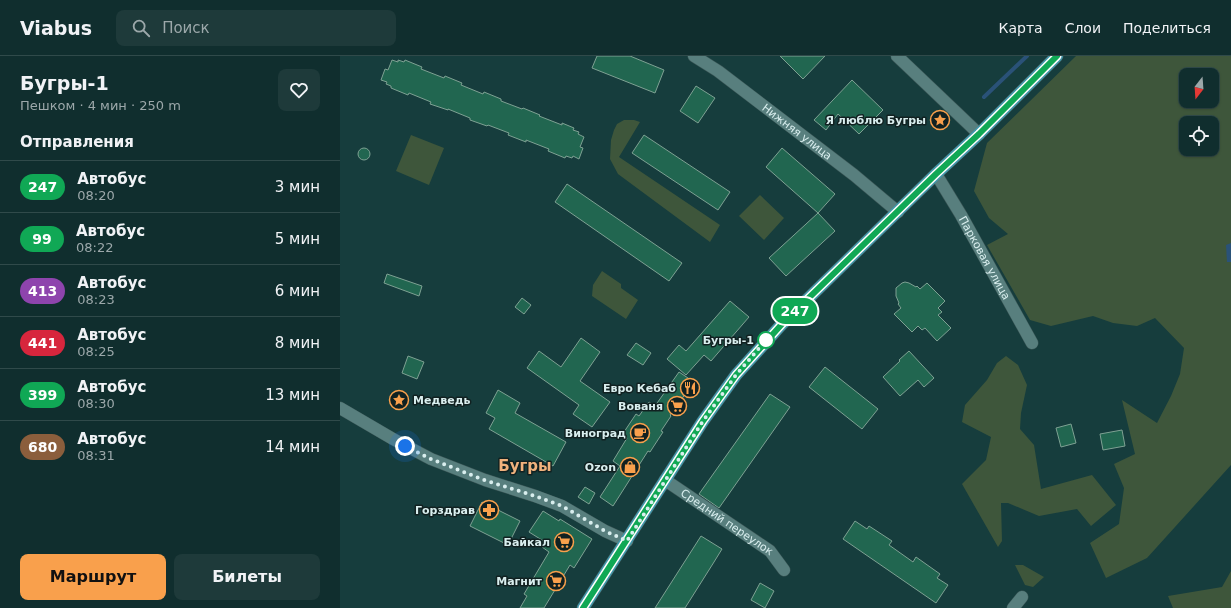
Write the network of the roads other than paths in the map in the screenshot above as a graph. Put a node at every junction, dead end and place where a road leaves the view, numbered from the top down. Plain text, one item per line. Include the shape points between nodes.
1 (694, 56) edge
2 (897, 56) edge
3 (1057, 56) edge
4 (979, 134) junction
5 (936, 174) junction
6 (898, 212) junction
7 (1032, 343) dead end
8 (340, 408) edge
9 (665, 480) junction
10 (627, 541) junction
11 (784, 570) dead end
12 (1022, 597) dead end
13 (583, 608) edge
14 (1013, 608) edge

1 - 6 street, Нижняя улица via 724,75 848,170
2 - 4 street
3 - 4 main road
4 - 5 main road
5 - 6 main road
5 - 7 street, Парковая улица
6 - 9 main road via 782,324 736,375
8 - 10 street via 431,459 562,506
9 - 10 main road
9 - 11 street, Средний переулок via 770,551
10 - 13 main road
12 - 14 street

